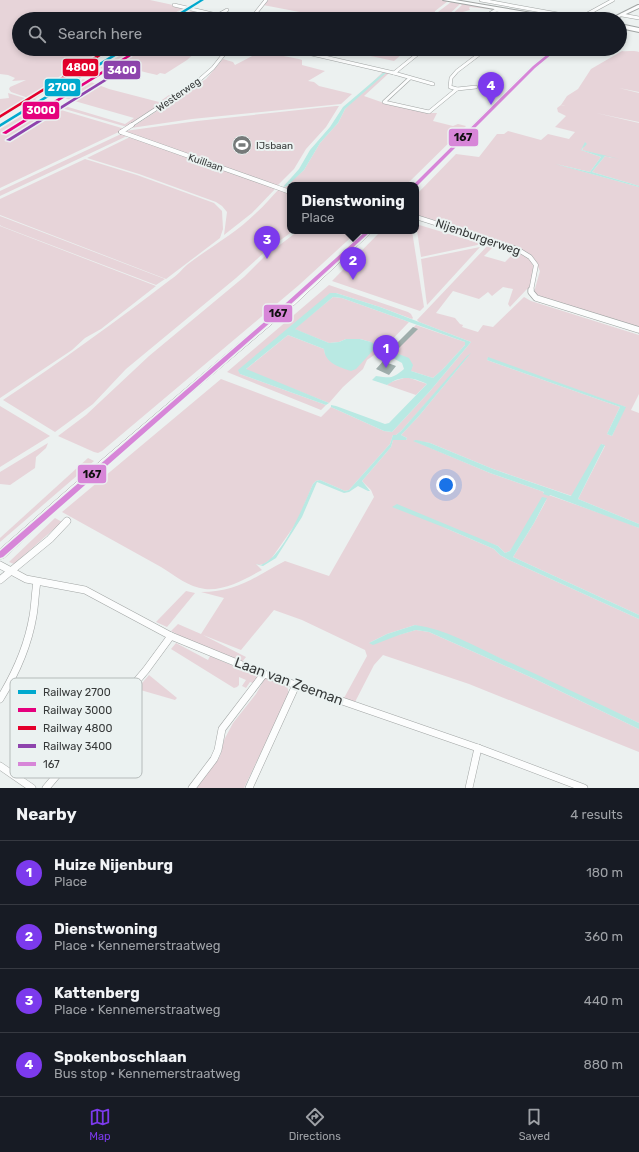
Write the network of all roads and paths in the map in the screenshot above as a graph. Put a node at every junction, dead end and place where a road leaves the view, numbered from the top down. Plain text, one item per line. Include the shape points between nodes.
1 (266, 0) edge
2 (446, 0) edge
3 (464, 0) edge
4 (481, 0) edge
5 (613, 0) edge
6 (174, 5) dead end
7 (639, 6) edge
8 (227, 10) dead end
9 (205, 12) edge
10 (223, 12) edge
11 (257, 12) edge
12 (493, 12) edge
13 (505, 12) edge
14 (519, 12) edge
15 (541, 12) edge
16 (546, 12) edge
17 (590, 12) edge
18 (627, 12) edge
19 (627, 16) edge
20 (639, 18) edge
21 (627, 28) edge
22 (627, 30) edge
23 (639, 31) edge
24 (222, 56) edge
25 (320, 56) edge
26 (415, 56) edge
27 (477, 56) edge
28 (548, 56) edge
29 (394, 73) junction
30 (410, 78) junction
31 (433, 84) dead end
32 (476, 87) dead end
33 (457, 89) junction
34 (121, 132) joint
35 (418, 182) edge
36 (287, 191) edge
37 (419, 218) edge
38 (366, 234) edge
39 (639, 330) edge
40 (67, 521) dead end
41 (0, 555) edge
42 (0, 565) edge
43 (11, 571) junction
44 (0, 580) edge
45 (37, 582) junction
46 (171, 636) junction
47 (264, 674) junction
48 (13, 678) edge
49 (139, 678) edge
50 (10, 683) edge
51 (296, 685) junction
52 (0, 699) edge
53 (478, 748) junction
54 (0, 766) edge
55 (10, 773) edge
56 (17, 778) edge
57 (54, 778) edge
58 (32, 788) edge
59 (46, 788) edge
60 (192, 788) edge
61 (249, 788) edge
62 (468, 788) edge
63 (584, 788) edge

1 - 11 street
2 - 14 highway
3 - 15 highway
4 - 16 street
5 - 17 street
6 - 9 street
7 - 18 main road
8 - 10 street
12 - 13 street
19 - 20 street
21 - 23 highway
22 - 23 highway
24 - 34 street, Westerweg via 197,82
25 - 29 street
26 - 29 street
27 - 33 street via 451,78 450,87
28 - 35 main road
29 - 30 street
30 - 31 street
30 - 33 street via 384,102 429,112
32 - 33 street
34 - 36 street, Kuillaan
37 - 39 street, Nijenburgerweg via 527,254 536,265 531,292 536,298
38 - 41 main road via 290,304
40 - 43 street via 50,539
42 - 43 street, Laan van Zeeman
43 - 44 street
43 - 45 street, Laan van Zeeman via 26,580
45 - 46 street, Laan van Zeeman via 85,590
45 - 48 street via 32,622
46 - 47 street, Laan van Zeeman
46 - 49 street
47 - 51 street, Laan van Zeeman
47 - 60 street via 222,729 214,759
50 - 52 street
51 - 53 street, Laan van Zeeman
51 - 61 street
53 - 62 street
53 - 63 street, Laan van Zeeman
54 - 55 street
56 - 58 street
57 - 59 street

